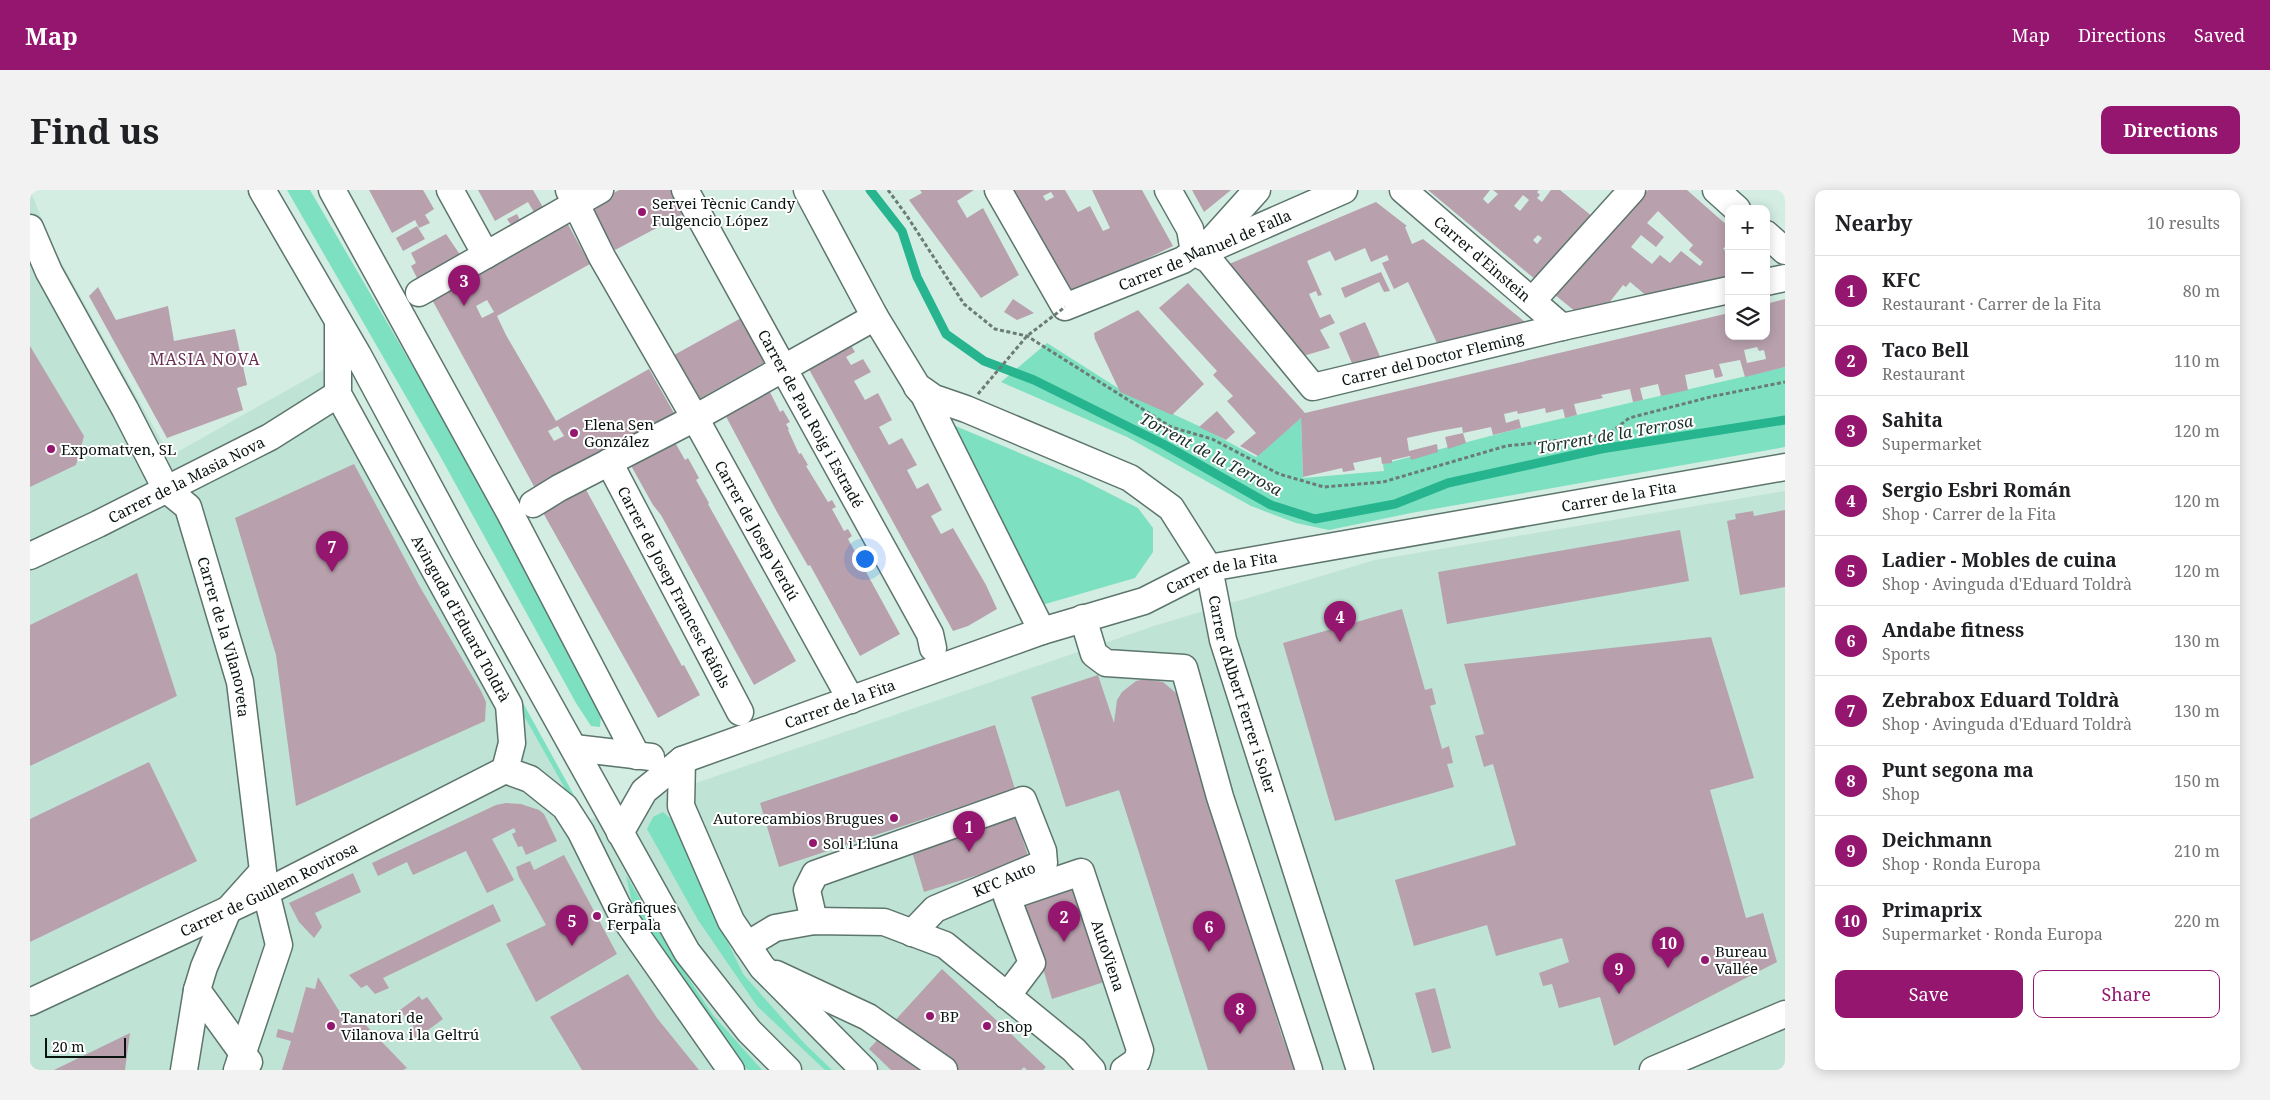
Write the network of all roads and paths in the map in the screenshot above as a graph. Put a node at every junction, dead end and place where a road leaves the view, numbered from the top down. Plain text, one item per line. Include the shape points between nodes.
1 (262, 190) edge
2 (332, 190) edge
3 (450, 190) edge
4 (600, 190) edge
5 (685, 190) edge
6 (807, 190) edge
7 (998, 190) edge
8 (1168, 190) edge
9 (1257, 190) edge
10 (1344, 190) edge
11 (1403, 190) edge
12 (1632, 190) edge
13 (1716, 190) edge
14 (573, 196) edge
15 (1733, 205) edge
16 (30, 228) edge
17 (1770, 238) edge
18 (1785, 251) edge
19 (1194, 252) junction
20 (486, 255) junction
21 (1785, 278) edge
22 (1770, 281) edge
23 (1725, 291) edge
24 (419, 293) dead end
25 (1532, 301) junction
26 (1065, 307) junction
27 (875, 317) junction
28 (338, 322) junction
29 (1562, 327) junction
30 (783, 369) junction
31 (917, 386) junction
32 (338, 394) junction
33 (978, 394) dead end
34 (695, 418) junction
35 (609, 462) junction
36 (1785, 467) edge
37 (166, 489) junction
38 (533, 504) dead end
39 (30, 556) edge
40 (1209, 568) junction
41 (1083, 618) junction
42 (1042, 631) junction
43 (933, 648) dead end
44 (851, 700) junction
45 (740, 712) dead end
46 (574, 748) junction
47 (638, 756) junction
48 (682, 760) junction
49 (505, 770) junction
50 (597, 789) junction
51 (620, 833) junction
52 (264, 882) junction
53 (228, 910) junction
54 (621, 913) junction
55 (814, 920) junction
56 (912, 933) junction
57 (747, 945) junction
58 (762, 967) junction
59 (197, 990) junction
60 (1007, 996) junction
61 (30, 1002) edge
62 (1785, 1014) edge
63 (244, 1063) edge
64 (184, 1070) edge
65 (730, 1070) edge
66 (788, 1070) edge
67 (864, 1070) edge
68 (944, 1070) edge
69 (1092, 1070) edge
70 (1124, 1070) edge
71 (1309, 1070) edge
72 (1360, 1070) edge
73 (1653, 1070) edge

1 - 28 street, Avinguda d'Eduard Toldrà
2 - 47 street via 510,512
3 - 20 street
4 - 14 street
5 - 30 street, Carrer de Pau Roig i Estradé
6 - 27 street, Carrer d'Albert Ferrer i Soler
7 - 26 street
8 - 19 street via 1190,229
9 - 19 street via 1213,239
10 - 19 street, Carrer de Manuel de Falla via 1219,245
11 - 25 street, Carrer d'Einstein
12 - 25 street
13 - 15 street
14 - 20 street
14 - 34 street, Carrer de Josep Verdú via 602,257
16 - 37 street, Carrer de la Vilanoveta via 49,272
17 - 18 street
19 - 26 street, Carrer de Manuel de Falla via 1183,260
19 - 29 street, Carrer del Doctor Fleming via 1209,260 1313,387
20 - 24 street
21 - 22 street
23 - 29 street, Carrer del Doctor Fleming
25 - 29 street, Carrer d'Einstein
26 - 33 path, bridge via 1027,336
27 - 30 street
27 - 31 street, Carrer d'Albert Ferrer i Soler
28 - 32 street, Avinguda d'Eduard Toldrà
28 - 46 street, Avinguda d'Eduard Toldrà
30 - 34 street
30 - 43 street, Carrer de Pau Roig i Estradé via 925,626
31 - 40 street, Carrer d'Albert Ferrer i Soler via 934,398 1130,478 1171,508
31 - 42 street, Carrer d'Albert Ferrer i Soler
32 - 37 street, Carrer de la Masia Nova via 270,437
32 - 49 street, Avinguda d'Eduard Toldrà via 509,705 512,743
34 - 35 street
34 - 44 street, Carrer de Josep Verdú
35 - 38 street
35 - 45 street, Carrer de Josep Francesc Ràfols
36 - 40 street, Carrer de la Fita
37 - 39 street, Carrer de la Masia Nova
37 - 52 street, Carrer de la Vilanoveta via 188,508 240,682
40 - 41 street, Carrer de la Fita via 1144,601
40 - 72 street, Carrer d'Albert Ferrer i Soler via 1223,640
41 - 42 street, Carrer de la Fita
41 - 71 street via 1094,654 1106,663 1184,668 1220,797
42 - 44 street, Carrer de la Fita
44 - 48 street, Carrer de la Fita
46 - 47 street, Carrer de la Fita
46 - 50 street, Avinguda d'Eduard Toldrà
47 - 48 street, Carrer de la Fita
48 - 51 street, Carrer de la Fita via 644,792
48 - 57 street via 681,806 731,921
49 - 52 street, Carrer de Guillem Rovirosa
49 - 54 street, Avinguda d'Eduard Toldrà via 530,779 566,807
50 - 51 street, Avinguda d'Eduard Toldrà
50 - 54 street, Avinguda d'Eduard Toldrà
51 - 66 street, Avinguda d'Eduard Toldrà via 687,952 749,1031
52 - 53 street, Carrer de Guillem Rovirosa
52 - 63 street, Carrer de la Vilanoveta via 279,945
53 - 59 street
53 - 61 street, Carrer de Guillem Rovirosa
54 - 65 street, Avinguda d'Eduard Toldrà
55 - 56 street via 884,922
55 - 56 street, KFC Auto via 807,890 814,874 1023,800 1043,851 1044,862 935,909
55 - 57 street via 775,928
56 - 60 street via 945,945
57 - 58 street
58 - 67 street
58 - 68 street via 868,1017
59 - 63 street
59 - 64 street
60 - 69 street via 1074,1050
60 - 70 street, AutoViena via 1032,963 1007,897 1081,872 1140,1050 1137,1061
62 - 73 street

